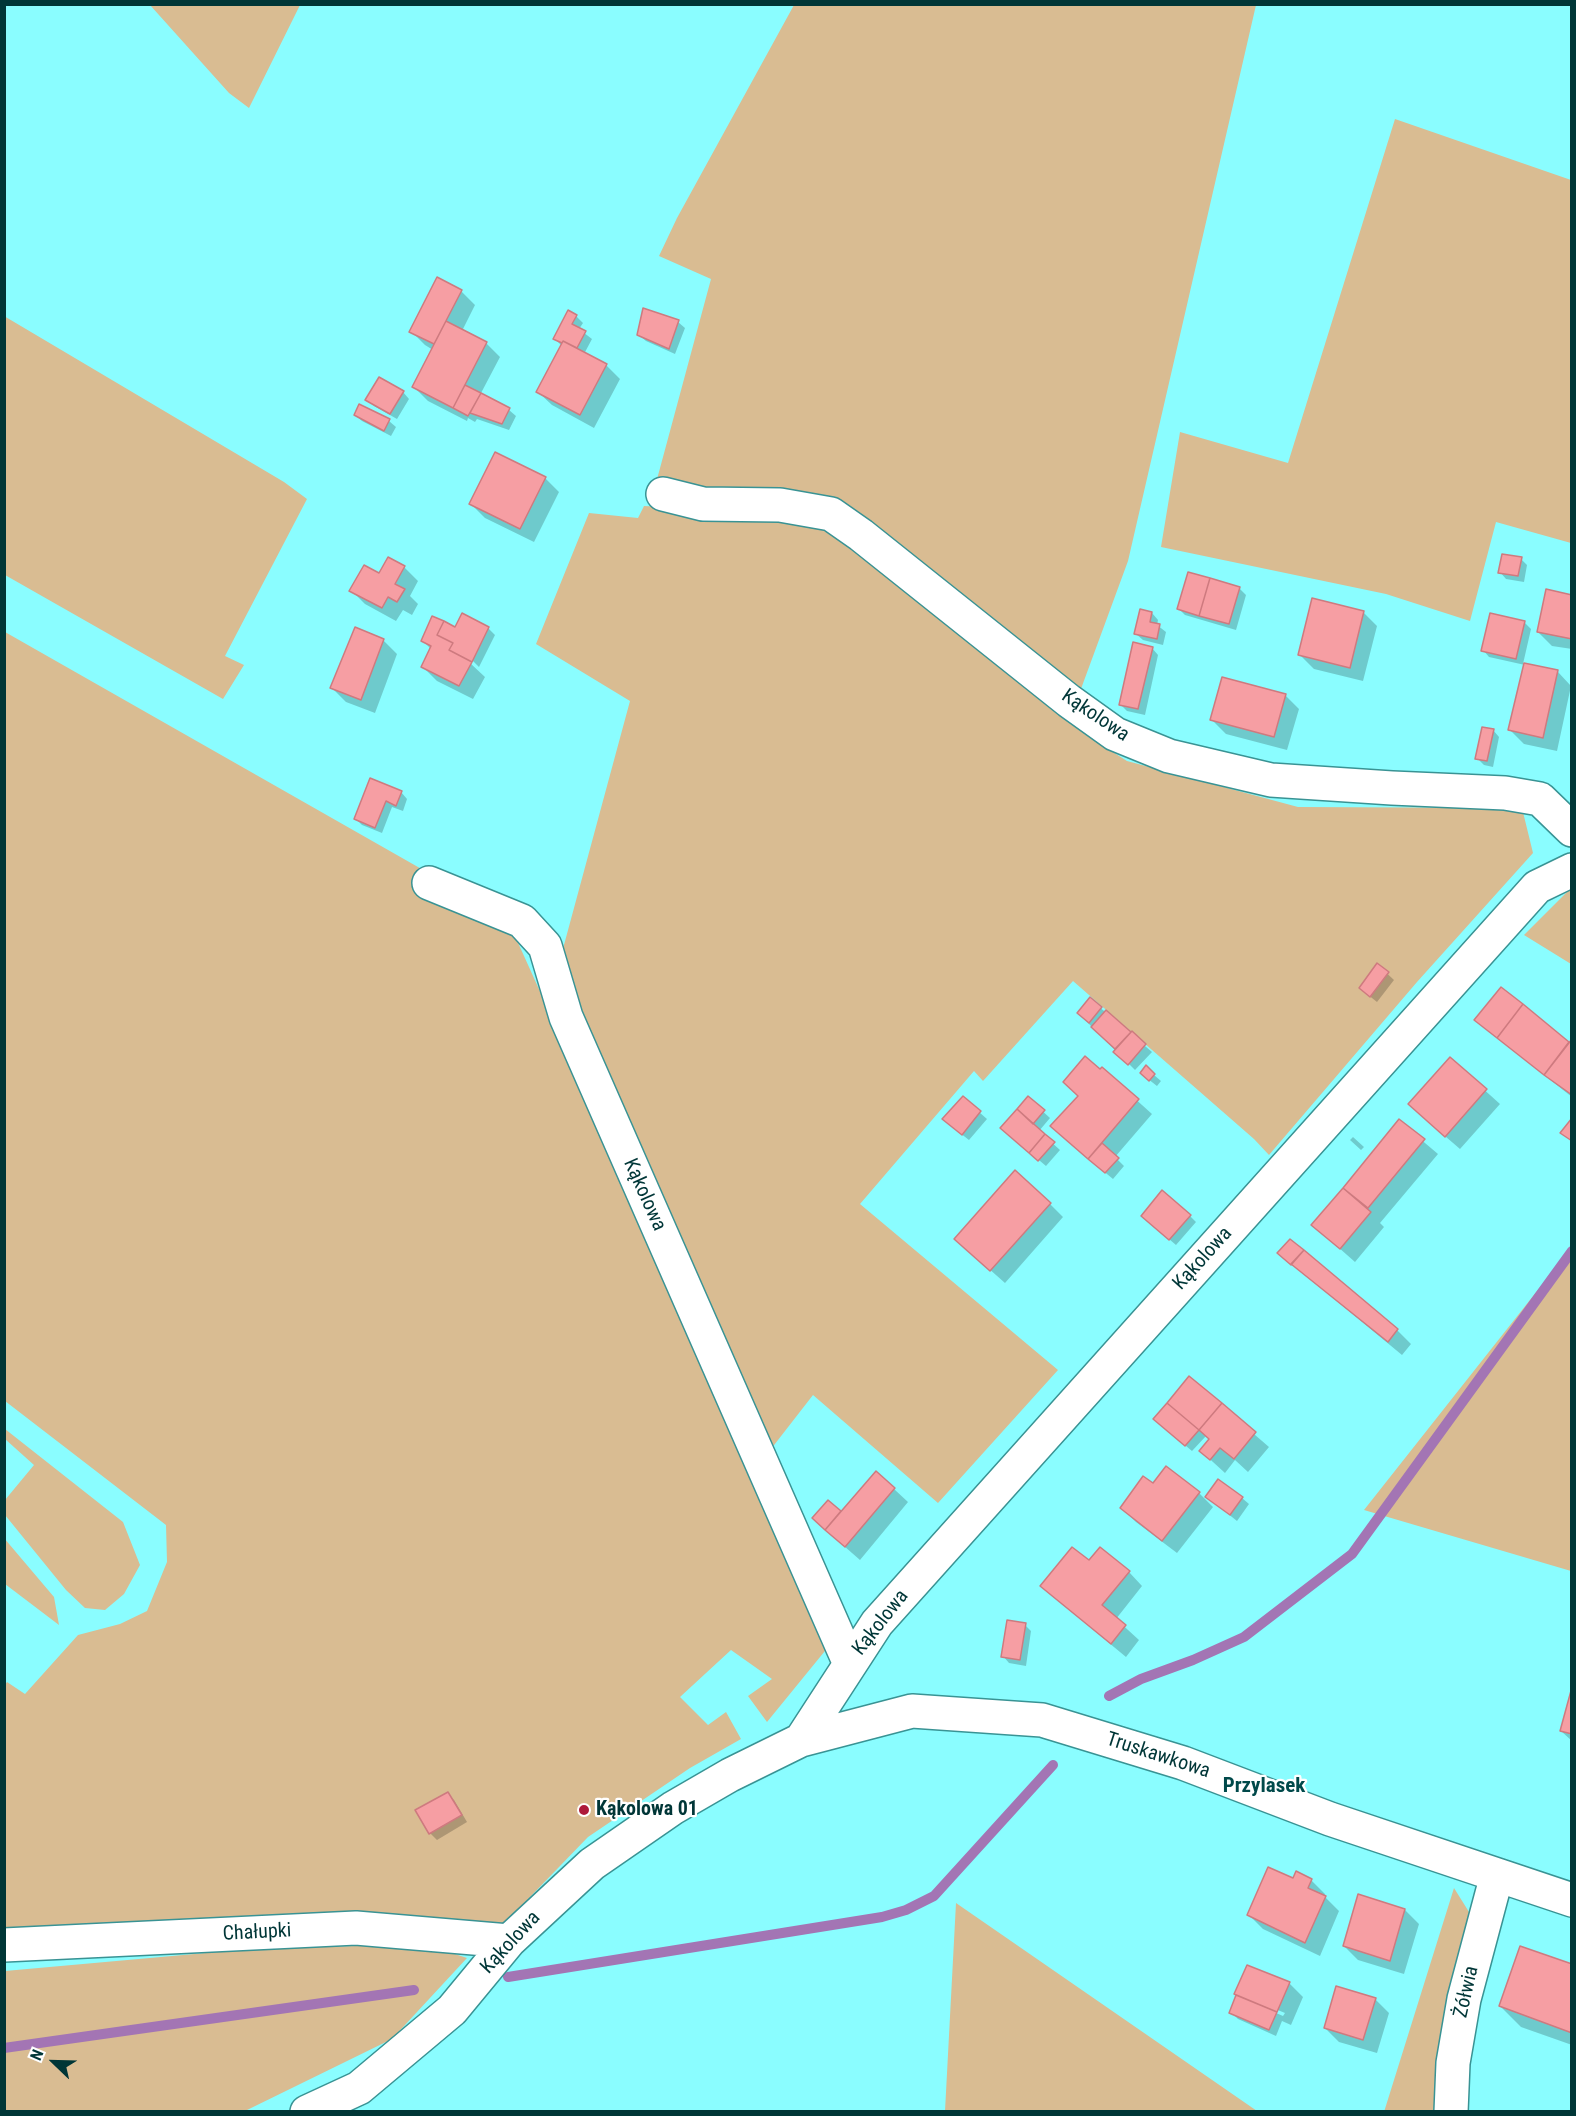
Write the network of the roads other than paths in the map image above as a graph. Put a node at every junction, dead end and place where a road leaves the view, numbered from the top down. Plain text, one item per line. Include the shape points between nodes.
1 (663, 494) dead end
2 (1572, 830) edge
3 (1572, 870) edge
4 (429, 883) dead end
5 (850, 1664) junction
6 (801, 1740) junction
7 (1497, 1875) junction
8 (1572, 1900) edge
9 (509, 1941) junction
10 (4, 1945) edge
11 (307, 2112) edge
12 (1451, 2112) edge

1 - 2 street, Kąkolowa via 703,504 780,505 831,514 1115,734 1169,756 1271,780 1505,793 1540,799
3 - 5 street, Kąkolowa via 1537,887 877,1623
4 - 5 street, Kąkolowa via 522,921 545,945 567,1017
5 - 6 street, Kąkolowa
6 - 7 street, Truskawkowa via 912,1711 1042,1720 1183,1763 1330,1819
6 - 9 street, Kąkolowa via 673,1808 600,1858
7 - 8 street, Truskawkowa
7 - 12 street, Żółwia via 1464,2000 1453,2063
9 - 10 street, Chałupki via 356,1928
9 - 11 street, Kąkolowa via 445,2016 359,2088

